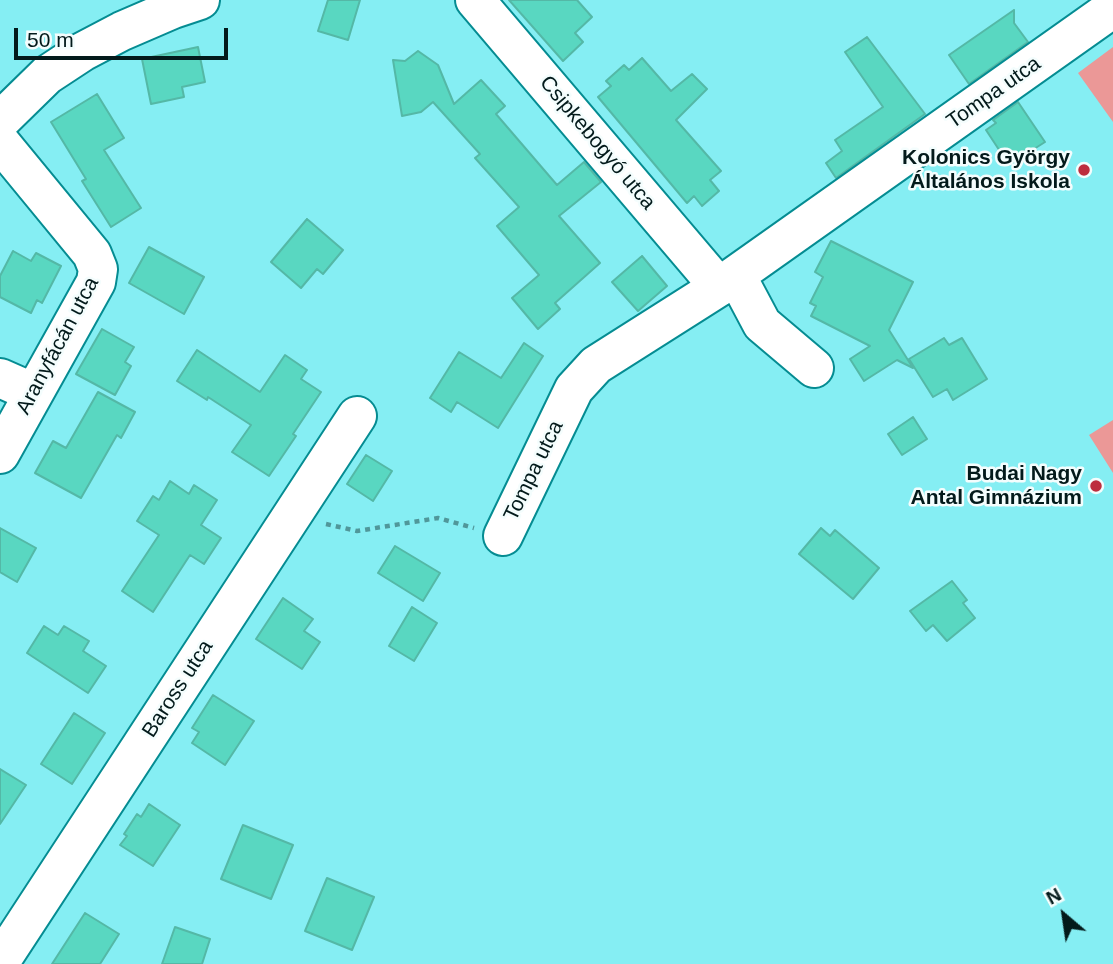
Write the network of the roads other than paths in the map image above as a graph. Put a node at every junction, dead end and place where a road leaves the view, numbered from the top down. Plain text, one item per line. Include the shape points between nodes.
1 (200, 0) edge
2 (475, 0) edge
3 (1113, 6) edge
4 (0, 121) edge
5 (0, 142) edge
6 (727, 281) junction
7 (814, 368) dead end
8 (17, 386) edge
9 (357, 416) dead end
10 (0, 454) edge
11 (503, 536) road end
12 (0, 962) edge

1 - 4 street via 82,52 47,75
2 - 6 street, Csipkebogyó utca
3 - 6 street, Tompa utca
5 - 8 street, Aranyfácán utca via 92,254 98,269 96,282
6 - 7 street via 762,324
6 - 11 street, Tompa utca via 596,365 574,388
8 - 10 street, Aranyfácán utca
9 - 12 street, Baross utca

